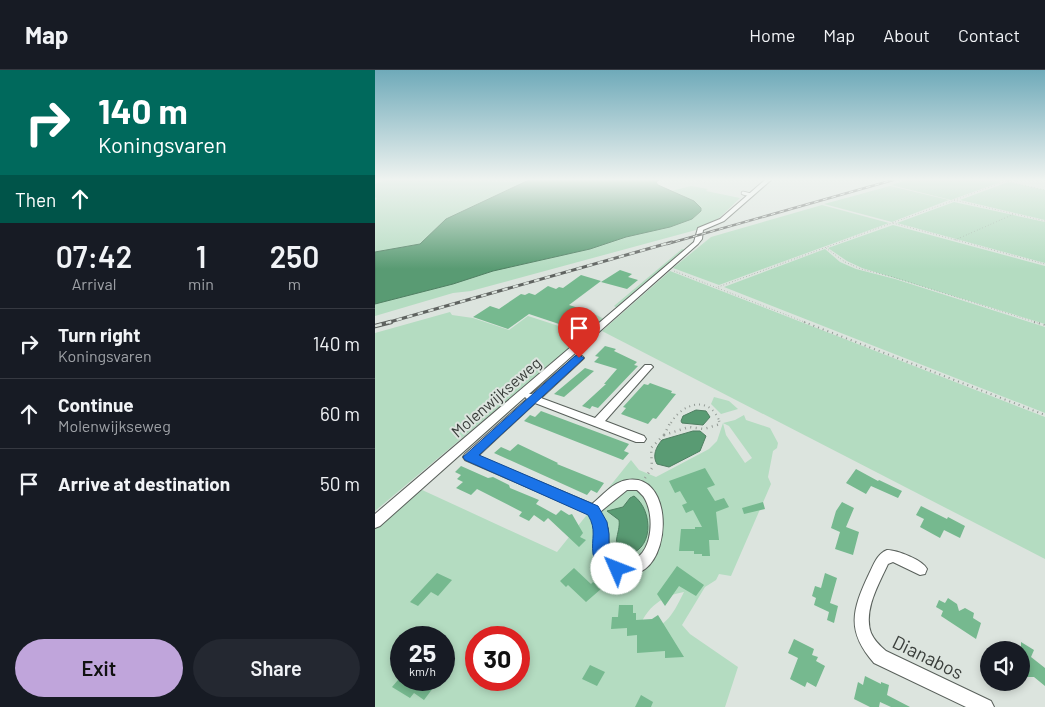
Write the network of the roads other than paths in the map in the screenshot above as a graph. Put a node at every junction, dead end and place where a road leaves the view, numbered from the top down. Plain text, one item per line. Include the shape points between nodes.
1 (732, 210) edge
2 (579, 358) dead end
3 (648, 367) dead end
4 (522, 394) junction
5 (534, 399) junction
6 (597, 423) junction
7 (640, 439) dead end
8 (593, 510) junction
9 (375, 522) edge
10 (920, 570) dead end
11 (985, 707) edge

1 - 4 street, Molenwijkseweg via 722,220 700,228 696,243
2 - 5 street, Molenwijkseweg
3 - 6 street
4 - 5 street
4 - 9 street, Molenwijkseweg
5 - 6 street
5 - 8 street, Molenwijkseweg via 469,457
6 - 7 street
8 - 8 street via 600,522 601,554 605,563 617,569 631,569 645,561 658,533 658,518 647,491 639,485 626,485
10 - 11 street, Dianabos via 894,556 883,560 862,610 861,626 865,638 880,657

